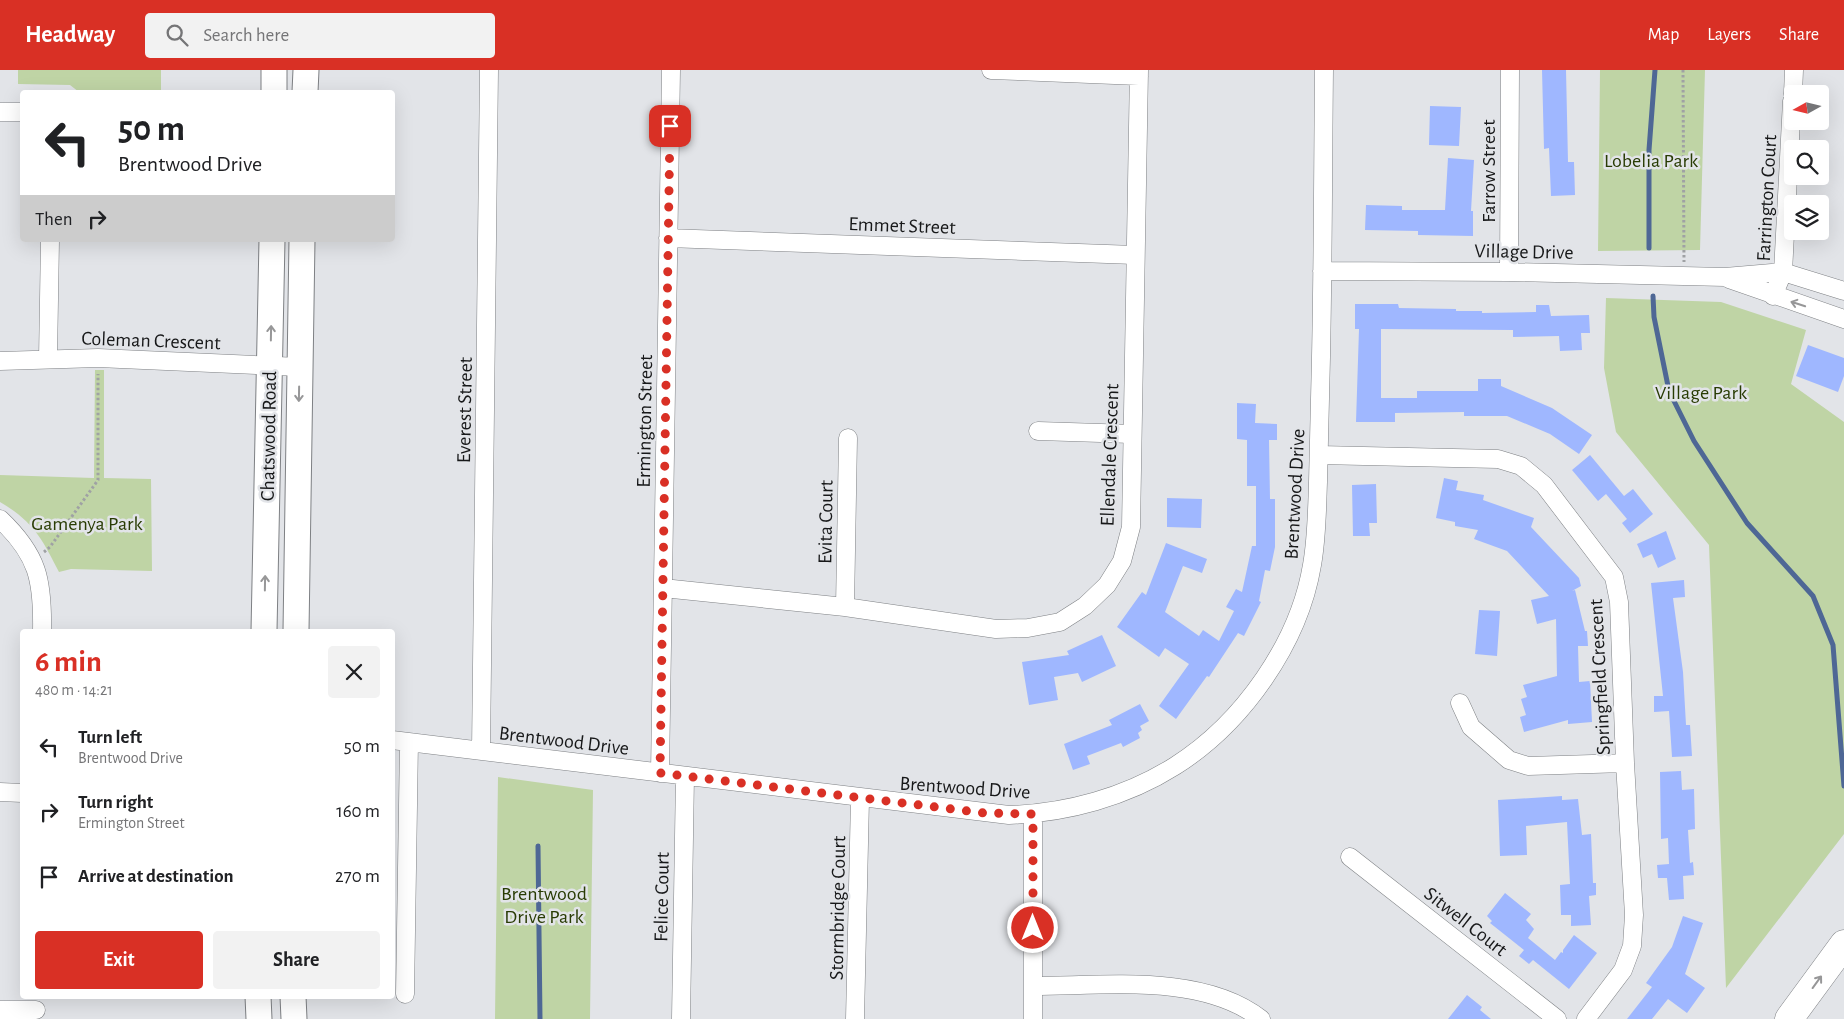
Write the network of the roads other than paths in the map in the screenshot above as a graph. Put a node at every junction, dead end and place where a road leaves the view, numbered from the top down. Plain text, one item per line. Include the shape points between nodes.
1 (274, 70) edge
2 (306, 70) edge
3 (489, 70) edge
4 (671, 70) edge
5 (991, 70) edge
6 (1324, 70) edge
7 (1510, 70) edge
8 (1794, 70) edge
9 (1139, 73) edge
10 (1793, 85) edge
11 (274, 90) edge
12 (305, 90) edge
13 (0, 112) edge
14 (20, 112) edge
15 (1790, 130) edge
16 (668, 238) junction
17 (50, 242) edge
18 (272, 242) edge
19 (302, 242) edge
20 (1135, 255) junction
21 (1322, 271) junction
22 (1509, 272) junction
23 (1783, 272) junction
24 (1725, 277) junction
25 (1844, 292) edge
26 (1773, 296) junction
27 (1844, 319) edge
28 (48, 359) junction
29 (0, 361) edge
30 (270, 366) junction
31 (300, 367) junction
32 (1038, 431) dead end
33 (1132, 434) junction
34 (848, 438) dead end
35 (1319, 455) junction
36 (0, 519) edge
37 (663, 588) junction
38 (845, 607) junction
39 (42, 629) edge
40 (264, 629) edge
41 (296, 629) edge
42 (1460, 704) dead end
43 (401, 741) edge
44 (481, 751) junction
45 (1625, 763) junction
46 (660, 773) junction
47 (685, 776) junction
48 (0, 792) edge
49 (20, 793) edge
50 (860, 799) junction
51 (1033, 814) junction
52 (1350, 857) dead end
53 (1844, 944) edge
54 (1033, 986) junction
55 (405, 994) dead end
56 (258, 999) edge
57 (293, 999) edge
58 (36, 1008) edge
59 (0, 1010) edge
60 (259, 1019) edge
61 (294, 1019) edge
62 (680, 1019) edge
63 (855, 1019) edge
64 (1033, 1019) edge
65 (1261, 1019) edge
66 (1557, 1019) edge
67 (1586, 1019) edge
68 (1789, 1019) edge

1 - 11 main road
2 - 12 main road
3 - 44 street, Everest Street
4 - 16 street, Ermington Street
5 - 9 street
6 - 21 street, Brentwood Drive
7 - 22 street, Farrow Street
8 - 10 street
9 - 20 street, Ellendale Crescent
13 - 14 street
15 - 23 street, Farrington Court
16 - 20 street, Emmet Street
16 - 37 street, Ermington Street
17 - 28 street
30 -> 18 main road, Chatswood Road
19 - 31 main road, Chatswood Road
20 - 33 street, Ellendale Crescent
21 - 22 street, Village Drive
21 - 35 street, Brentwood Drive
22 - 24 street, Village Drive
23 - 24 street, Village Drive
23 - 25 street, Village Drive
23 - 26 street, Farrington Court
24 - 26 street, Village Drive
27 -> 26 street, Village Drive
28 - 29 street, Coleman Crescent
28 - 30 street, Coleman Crescent via 98,358
30 - 31 street, Coleman Crescent
40 -> 30 main road, Chatswood Road
31 -> 41 main road, Chatswood Road
32 - 33 street
33 - 38 street, Ellendale Crescent via 1131,527 1122,561 1107,585 1086,606 1060,622 996,629
34 - 38 street, Evita Court
35 - 45 street, Springfield Crescent via 1498,459 1521,466 1544,485 1614,577 1619,602
35 - 51 street, Brentwood Drive via 1317,530 1302,602 1277,661 1246,702 1209,740 1176,766 1110,797 1077,807
36 - 39 street via 34,561 40,580
37 - 38 street, Ellendale Crescent
37 - 46 street, Ermington Street
42 - 45 street via 1471,726 1509,760 1528,766
43 - 44 street, Brentwood Drive
43 - 55 street
44 - 46 street, Brentwood Drive
45 - 67 street, Springfield Crescent via 1634,916 1632,946 1623,970
46 - 47 street, Brentwood Drive
47 - 50 street, Brentwood Drive
47 - 62 street, Felice Court
48 - 49 street
50 - 51 street, Brentwood Drive via 992,814
50 - 63 street, Stormbridge Court
51 - 54 street
52 - 66 street, Sitwell Court
68 -> 53 highway
54 - 64 street
54 - 65 street via 1192,988 1224,998
56 - 60 main road
57 - 61 main road
58 - 59 street

